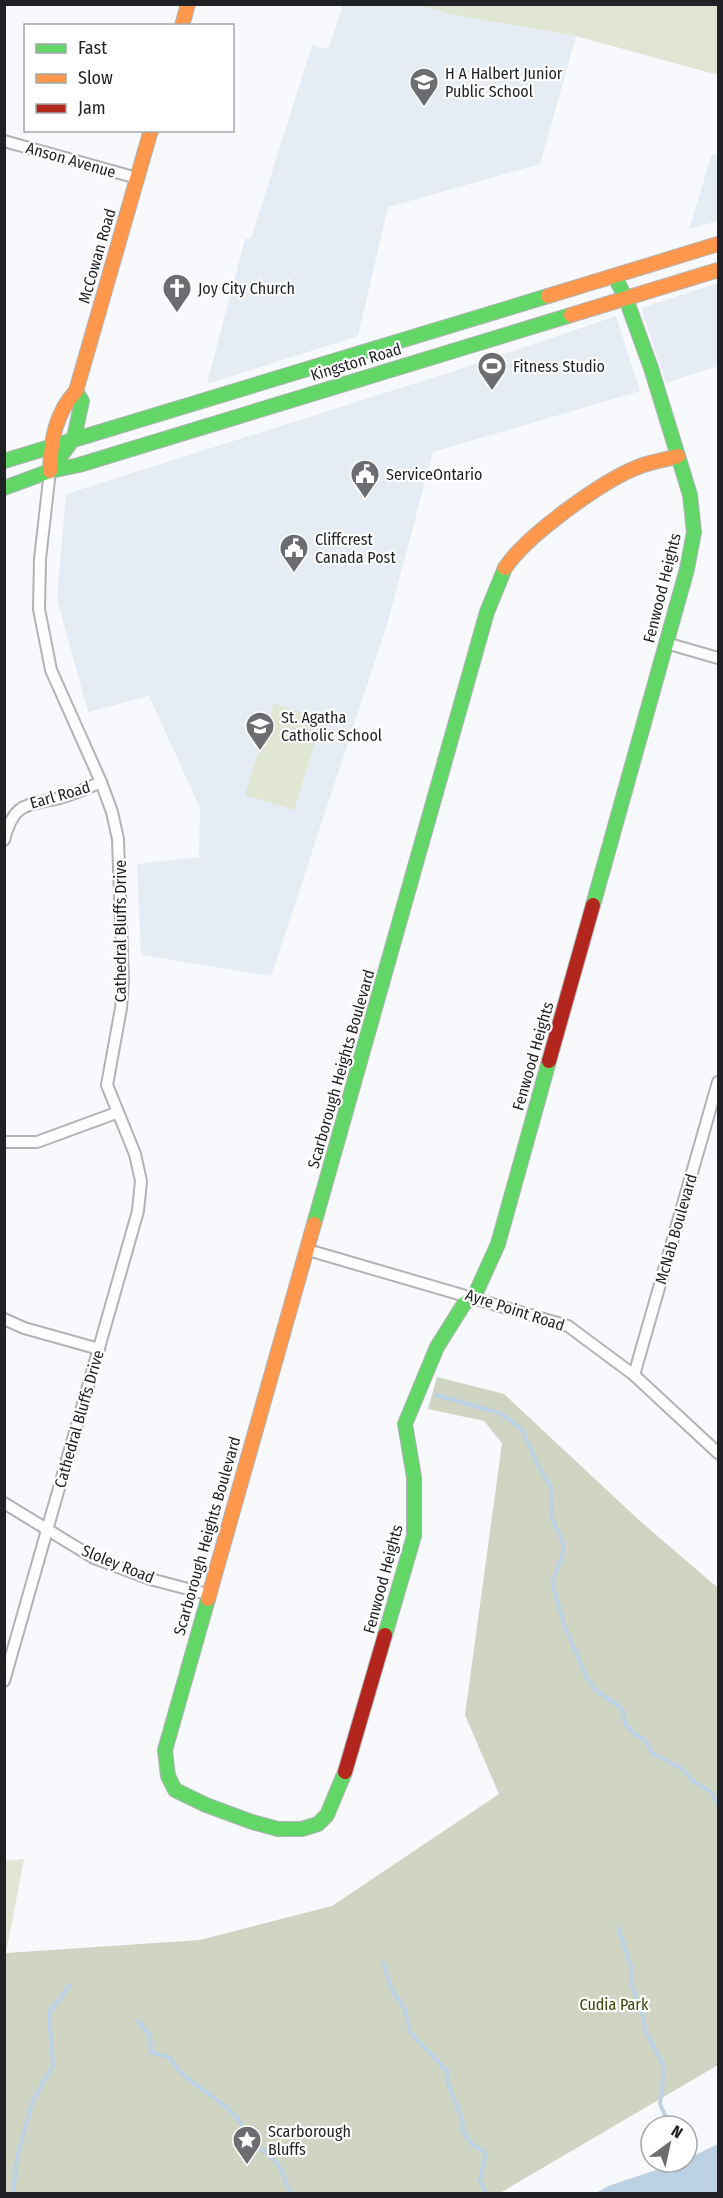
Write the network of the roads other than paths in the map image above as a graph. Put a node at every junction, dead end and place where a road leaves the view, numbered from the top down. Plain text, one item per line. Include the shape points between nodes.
1 (188, 4) edge
2 (183, 24) edge
3 (150, 132) edge
4 (4, 141) edge
5 (137, 178) junction
6 (718, 244) edge
7 (718, 270) edge
8 (615, 277) junction
9 (626, 298) junction
10 (76, 390) junction
11 (74, 438) junction
12 (51, 447) junction
13 (678, 456) junction
14 (4, 461) edge
15 (50, 471) junction
16 (4, 488) edge
17 (666, 643) junction
18 (718, 658) edge
19 (101, 782) junction
20 (4, 840) edge
21 (718, 1082) edge
22 (116, 1113) junction
23 (4, 1142) edge
24 (308, 1251) junction
25 (474, 1297) junction
26 (4, 1319) edge
27 (99, 1349) junction
28 (634, 1375) junction
29 (718, 1453) edge
30 (4, 1503) edge
31 (47, 1530) junction
32 (207, 1594) junction
33 (4, 1681) edge
34 (171, 1784) joint

1 - 2 street
3 - 5 street, McCowan Road
4 - 5 street, Anson Avenue
5 - 10 street, McCowan Road
6 - 8 street, Kingston Road
7 - 9 street, Kingston Road
8 - 9 street, Fenwood Heights
8 - 11 street, Kingston Road
9 - 13 street, Fenwood Heights
9 - 15 street, Kingston Road
10 - 11 street, McCowan Road via 82,401
10 - 12 street, McCowan Road via 64,402 52,431
11 - 12 street, Kingston Road
11 - 15 street, McCowan Road
12 - 14 street, Kingston Road
12 - 15 street, McCowan Road
13 - 17 street, Fenwood Heights via 690,495 694,532
13 - 24 street, Scarborough Heights Boulevard via 638,467 614,479 528,539 506,566 493,591
15 - 16 street, Kingston Road
15 - 19 street, Cathedral Bluffs Drive via 40,559 42,626 59,691
17 - 18 street
17 - 25 street, Fenwood Heights via 498,1244
19 - 20 street, Earl Road via 60,798 21,806 12,817
19 - 22 street, Cathedral Bluffs Drive via 115,823 120,866 123,980 107,1085
21 - 28 street, McNab Boulevard
22 - 23 street via 37,1142
22 - 27 street, Cathedral Bluffs Drive via 135,1154 141,1181 138,1211
24 - 25 street, Ayre Point Road
24 - 32 street, Scarborough Heights Boulevard
25 - 28 street, Ayre Point Road via 568,1326
25 - 34 street, Fenwood Heights via 464,1304 437,1347 405,1425 414,1477 414,1536 343,1780 330,1811 316,1825 295,1830 270,1828 182,1796
26 - 27 street
27 - 31 street, Cathedral Bluffs Drive
28 - 29 street, Ayre Point Road
30 - 31 street, Sloley Road
31 - 32 street, Sloley Road via 111,1565
31 - 33 street, Cathedral Bluffs Drive
32 - 34 street, Scarborough Heights Boulevard via 165,1750

